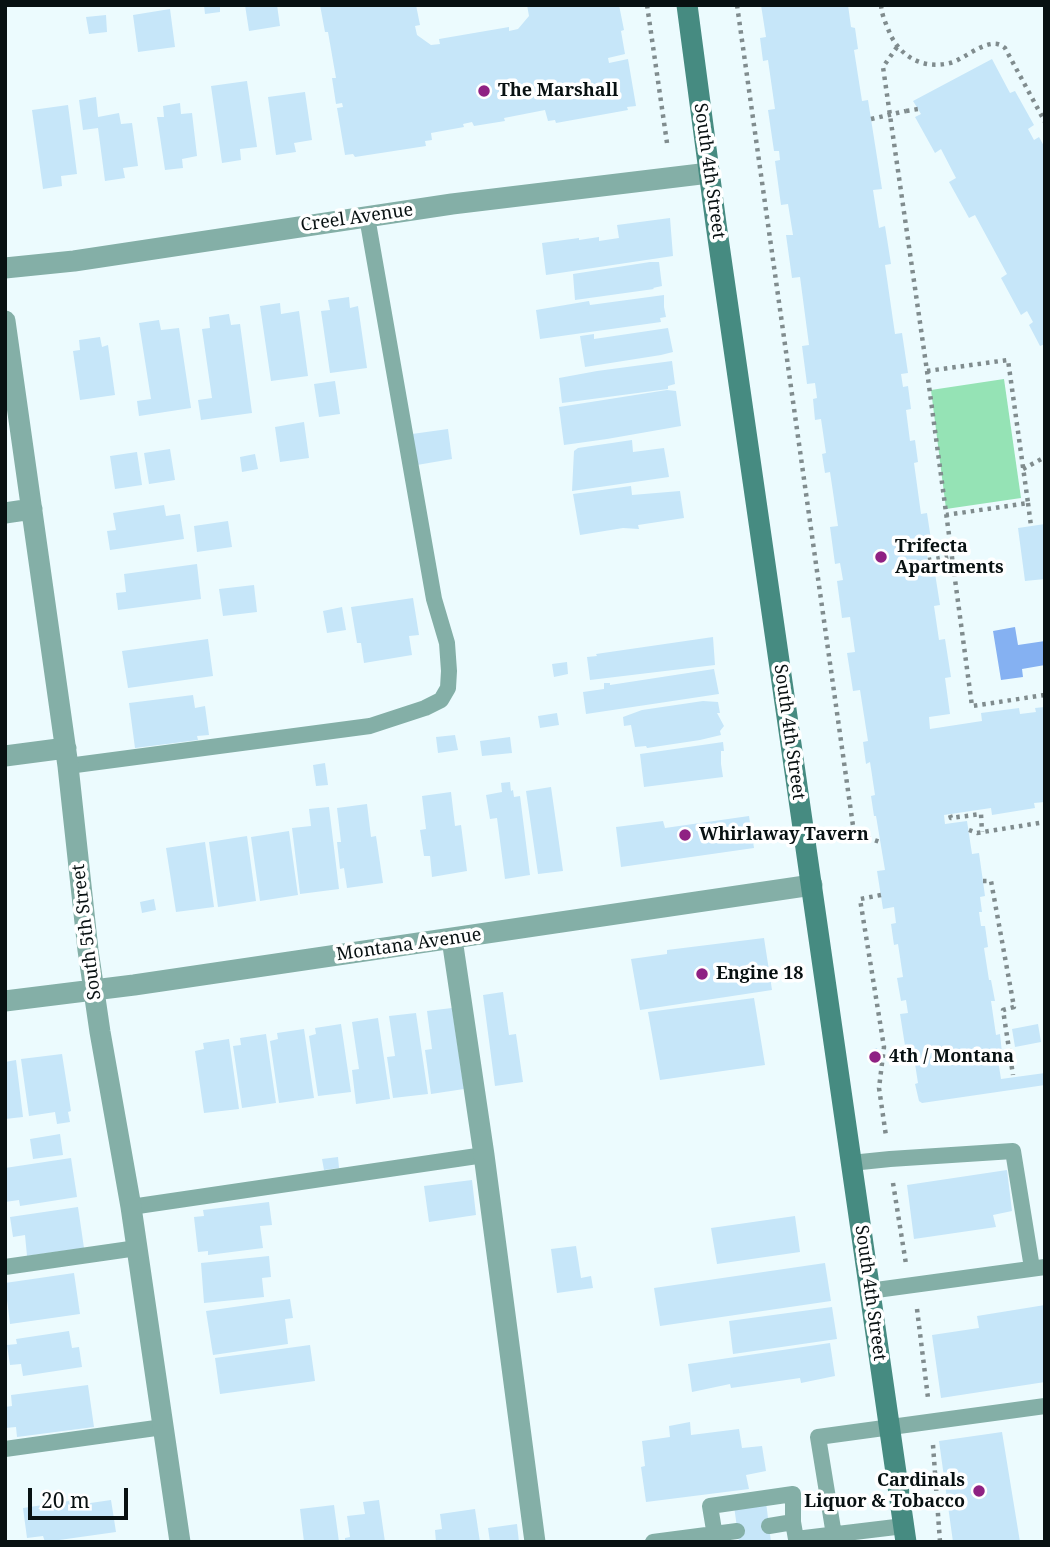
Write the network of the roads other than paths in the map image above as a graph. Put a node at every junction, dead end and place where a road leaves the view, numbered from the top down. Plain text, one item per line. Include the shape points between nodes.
1 (687, 5) edge
2 (709, 173) junction
3 (367, 217) junction
4 (5, 268) edge
5 (5, 321) edge
6 (32, 509) junction
7 (5, 513) edge
8 (5, 756) edge
9 (67, 757) junction
10 (811, 885) junction
11 (452, 939) junction
12 (93, 989) junction
13 (5, 1001) edge
14 (484, 1155) junction
15 (851, 1163) junction
16 (131, 1207) junction
17 (137, 1248) junction
18 (5, 1267) edge
19 (1038, 1267) edge
20 (869, 1291) junction
21 (1045, 1406) edge
22 (163, 1427) junction
23 (889, 1427) junction
24 (5, 1449) edge
25 (793, 1522) junction
26 (769, 1525) dead end
27 (737, 1531) dead end
28 (905, 1534) edge
29 (834, 1535) junction
30 (715, 1537) edge
31 (796, 1540) edge
32 (180, 1542) edge
33 (536, 1542) edge
34 (653, 1542) edge

1 - 2 main road, South 4th Street
2 - 3 street, Creel Avenue
2 - 10 main road, South 4th Street
3 - 4 street, Creel Avenue
3 - 9 lane via 433,598 447,643 448,688 441,700 425,708 370,726
5 - 6 street, South 5th Street
6 - 7 street
6 - 9 street, South 5th Street
8 - 9 street
9 - 12 street, South 5th Street
10 - 11 street, Montana Avenue
10 - 15 main road, South 4th Street
11 - 12 street, Montana Avenue
11 - 14 street
12 - 13 street, Montana Avenue
12 - 16 street, South 5th Street
14 - 16 lane
14 - 33 street
15 - 19 lane via 1013,1151
15 - 20 main road, South 4th Street
16 - 17 street, South 5th Street
17 - 18 lane
17 - 22 street, South 5th Street
19 - 20 lane
20 - 23 main road, South 4th Street
21 - 23 lane
22 - 24 lane
22 - 32 street, South 5th Street
23 - 28 main road, South 4th Street
23 - 29 lane via 818,1437
25 - 26 lane
25 - 30 lane via 793,1494 710,1506
25 - 31 lane
27 - 30 lane
28 - 29 lane
29 - 31 lane
30 - 34 lane

